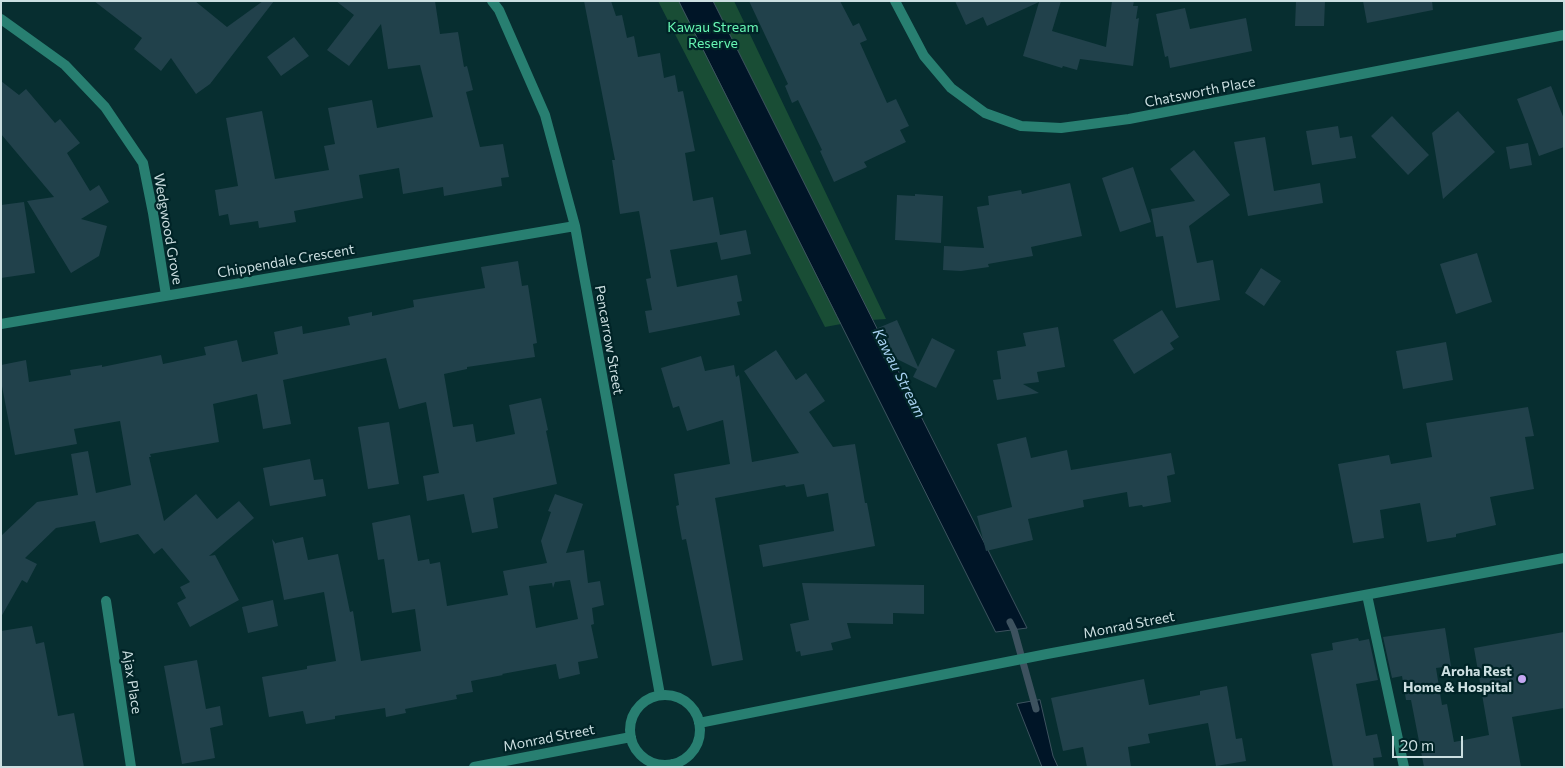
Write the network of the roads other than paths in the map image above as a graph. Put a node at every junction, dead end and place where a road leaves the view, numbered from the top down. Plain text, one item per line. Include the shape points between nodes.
1 (492, 1) edge
2 (895, 1) edge
3 (1, 19) edge
4 (1564, 35) edge
5 (575, 226) junction
6 (166, 295) junction
7 (1, 324) edge
8 (1564, 558) edge
9 (1367, 595) junction
10 (106, 601) dead end
11 (660, 695) junction
12 (699, 723) junction
13 (630, 736) junction
14 (673, 766) edge
15 (131, 767) edge
16 (474, 767) edge
17 (1404, 767) edge

1 - 5 street, Pencarrow Street via 499,10 545,115
2 - 4 street, Chatsworth Place via 924,56 951,88 985,113 1021,126 1051,128 1129,119
3 - 6 street, Wedgwood Grove via 65,65 105,107 143,163
5 - 6 street, Chippendale Crescent
5 - 11 street, Pencarrow Street
6 - 7 street, Chippendale Crescent
8 - 9 street, Monrad Street
9 - 12 street, Monrad Street
9 - 17 street
10 - 15 street, Ajax Place
11 - 12 street via 681,698 690,704
11 - 13 street via 640,705 630,725
12 - 14 street via 697,744 691,753
13 - 14 street via 641,756 651,762
13 - 16 street, Monrad Street

